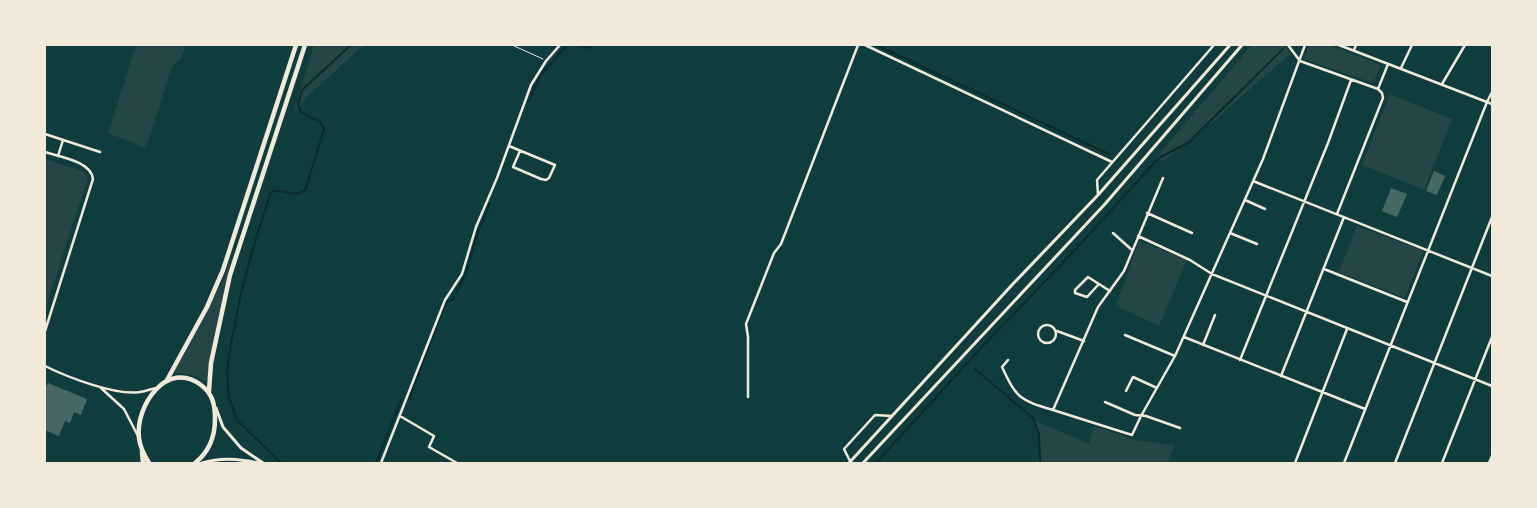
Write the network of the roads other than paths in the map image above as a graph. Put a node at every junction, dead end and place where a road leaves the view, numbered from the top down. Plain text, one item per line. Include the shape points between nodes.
1 (296, 45) edge
2 (305, 45) edge
3 (560, 45) edge
4 (858, 45) edge
5 (865, 45) edge
6 (1214, 45) edge
7 (1230, 45) edge
8 (1246, 45) edge
9 (1288, 45) edge
10 (1305, 45) edge
11 (1339, 45) edge
12 (1356, 45) edge
13 (1412, 45) edge
14 (1465, 45) edge
15 (1241, 46) edge
16 (1354, 50) junction
17 (1300, 61) junction
18 (1388, 64) junction
19 (1401, 68) junction
20 (1351, 80) junction
21 (1442, 84) junction
22 (1378, 89) junction
23 (1492, 92) edge
24 (1487, 102) junction
25 (1492, 104) edge
26 (45, 134) edge
27 (62, 140) junction
28 (509, 146) junction
29 (520, 151) junction
30 (45, 152) edge
31 (100, 152) dead end
32 (58, 156) junction
33 (1112, 162) junction
34 (1163, 178) dead end
35 (1253, 181) junction
36 (1098, 195) junction
37 (1245, 200) junction
38 (1304, 201) junction
39 (1265, 209) dead end
40 (1148, 213) junction
41 (1337, 214) junction
42 (1344, 217) junction
43 (1492, 217) edge
44 (1113, 233) dead end
45 (1230, 233) junction
46 (1192, 234) dead end
47 (1138, 236) junction
48 (1257, 244) dead end
49 (1132, 250) junction
50 (1427, 250) junction
51 (1472, 268) junction
52 (1324, 269) junction
53 (1212, 274) junction
54 (1492, 276) edge
55 (1098, 285) junction
56 (1110, 291) junction
57 (1266, 296) junction
58 (1407, 302) junction
59 (1306, 312) junction
60 (1216, 315) dead end
61 (1348, 329) junction
62 (1056, 330) junction
63 (45, 331) edge
64 (1124, 335) dead end
65 (1184, 337) junction
66 (1492, 337) edge
67 (1084, 341) junction
68 (1203, 345) junction
69 (1390, 346) junction
70 (1175, 356) junction
71 (1008, 360) dead end
72 (1240, 360) junction
73 (1434, 364) junction
74 (45, 366) edge
75 (1281, 376) junction
76 (168, 380) junction
77 (1476, 380) junction
78 (1492, 386) edge
79 (99, 387) junction
80 (156, 388) junction
81 (1157, 388) junction
82 (209, 391) junction
83 (1126, 391) dead end
84 (1322, 393) junction
85 (748, 397) dead end
86 (1105, 402) dead end
87 (214, 405) junction
88 (1365, 409) junction
89 (1053, 410) junction
90 (400, 416) junction
91 (892, 416) junction
92 (1141, 416) junction
93 (1180, 428) dead end
94 (139, 438) junction
95 (142, 450) junction
96 (1492, 456) edge
97 (850, 462) edge
98 (143, 463) edge
99 (149, 463) edge
100 (195, 463) edge
101 (202, 463) edge
102 (261, 463) edge
103 (381, 463) edge
104 (457, 463) edge
105 (863, 463) edge
106 (1296, 463) edge
107 (1344, 463) edge
108 (1395, 463) edge
109 (1442, 463) edge
110 (1489, 463) edge

1 - 76 main road via 223,270
2 - 82 main road via 230,275 211,363
3 - 28 street via 531,85
4 - 85 street via 781,244 774,253 746,324
5 - 33 street
6 - 33 street
7 - 36 street
8 - 15 street
9 - 17 street
10 - 17 street
11 - 16 street
12 - 16 street
13 - 19 street
14 - 21 street
15 - 105 street via 1105,204
16 - 18 street
17 - 20 street
17 - 35 street
18 - 19 street
18 - 22 street
19 - 21 street
20 - 22 street
20 - 38 street
21 - 24 street
22 - 41 street via 1383,98
23 - 24 street
24 - 25 street
24 - 50 street
26 - 27 street
27 - 31 street
27 - 32 street
28 - 29 street
28 - 90 street via 476,227 462,274 445,300
29 - 29 street via 514,167 542,179 550,178 555,166
30 - 32 street
32 - 63 street via 86,166 93,179
33 - 36 street via 1097,180
34 - 40 street
35 - 37 street
35 - 38 street
36 - 91 street
37 - 39 street
37 - 45 street
38 - 41 street
38 - 57 street
40 - 46 street
40 - 47 street
41 - 42 street
42 - 50 street
42 - 52 street
43 - 51 street
44 - 49 street
45 - 48 street
45 - 53 street
47 - 49 street
47 - 53 street
49 - 56 street via 1124,271
50 - 51 street
50 - 58 street
51 - 54 street
51 - 73 street
52 - 58 street
52 - 59 street
53 - 57 street
53 - 65 street
55 - 55 street via 1088,277 1075,293 1087,296
55 - 56 street
56 - 67 street via 1098,308
57 - 59 street
57 - 72 street
58 - 69 street
59 - 61 street
59 - 75 street
60 - 68 street
61 - 69 street
61 - 84 street
62 - 62 street via 1045,325 1039,330 1039,338 1044,343 1052,342 1057,336
62 - 67 street
64 - 70 street
65 - 68 street
65 - 70 street
66 - 77 street
67 - 89 street
68 - 72 street
69 - 73 street
69 - 88 street
70 - 81 street
71 - 89 street via 1002,367 1018,397
72 - 75 street
73 - 77 street
73 - 108 street
74 - 79 street
75 - 84 street
76 - 80 main road
76 - 82 main road via 180,377 194,380
77 - 78 street
77 - 109 street
79 - 80 street via 129,392
79 - 94 street via 124,409
80 - 94 main road via 145,404
81 - 83 street via 1133,376
81 - 92 street
82 - 87 main road
84 - 88 street
84 - 106 street
86 - 92 street
87 - 100 main road via 213,438
87 - 102 street via 223,428 241,448
88 - 107 street
89 - 92 street via 1132,435
90 - 103 street
90 - 104 street via 434,436 429,447
91 - 97 street
91 - 97 street via 875,415 844,449
92 - 93 street
94 - 95 main road
95 - 98 main road
95 - 99 main road
96 - 110 street
101 - 102 street via 214,459

